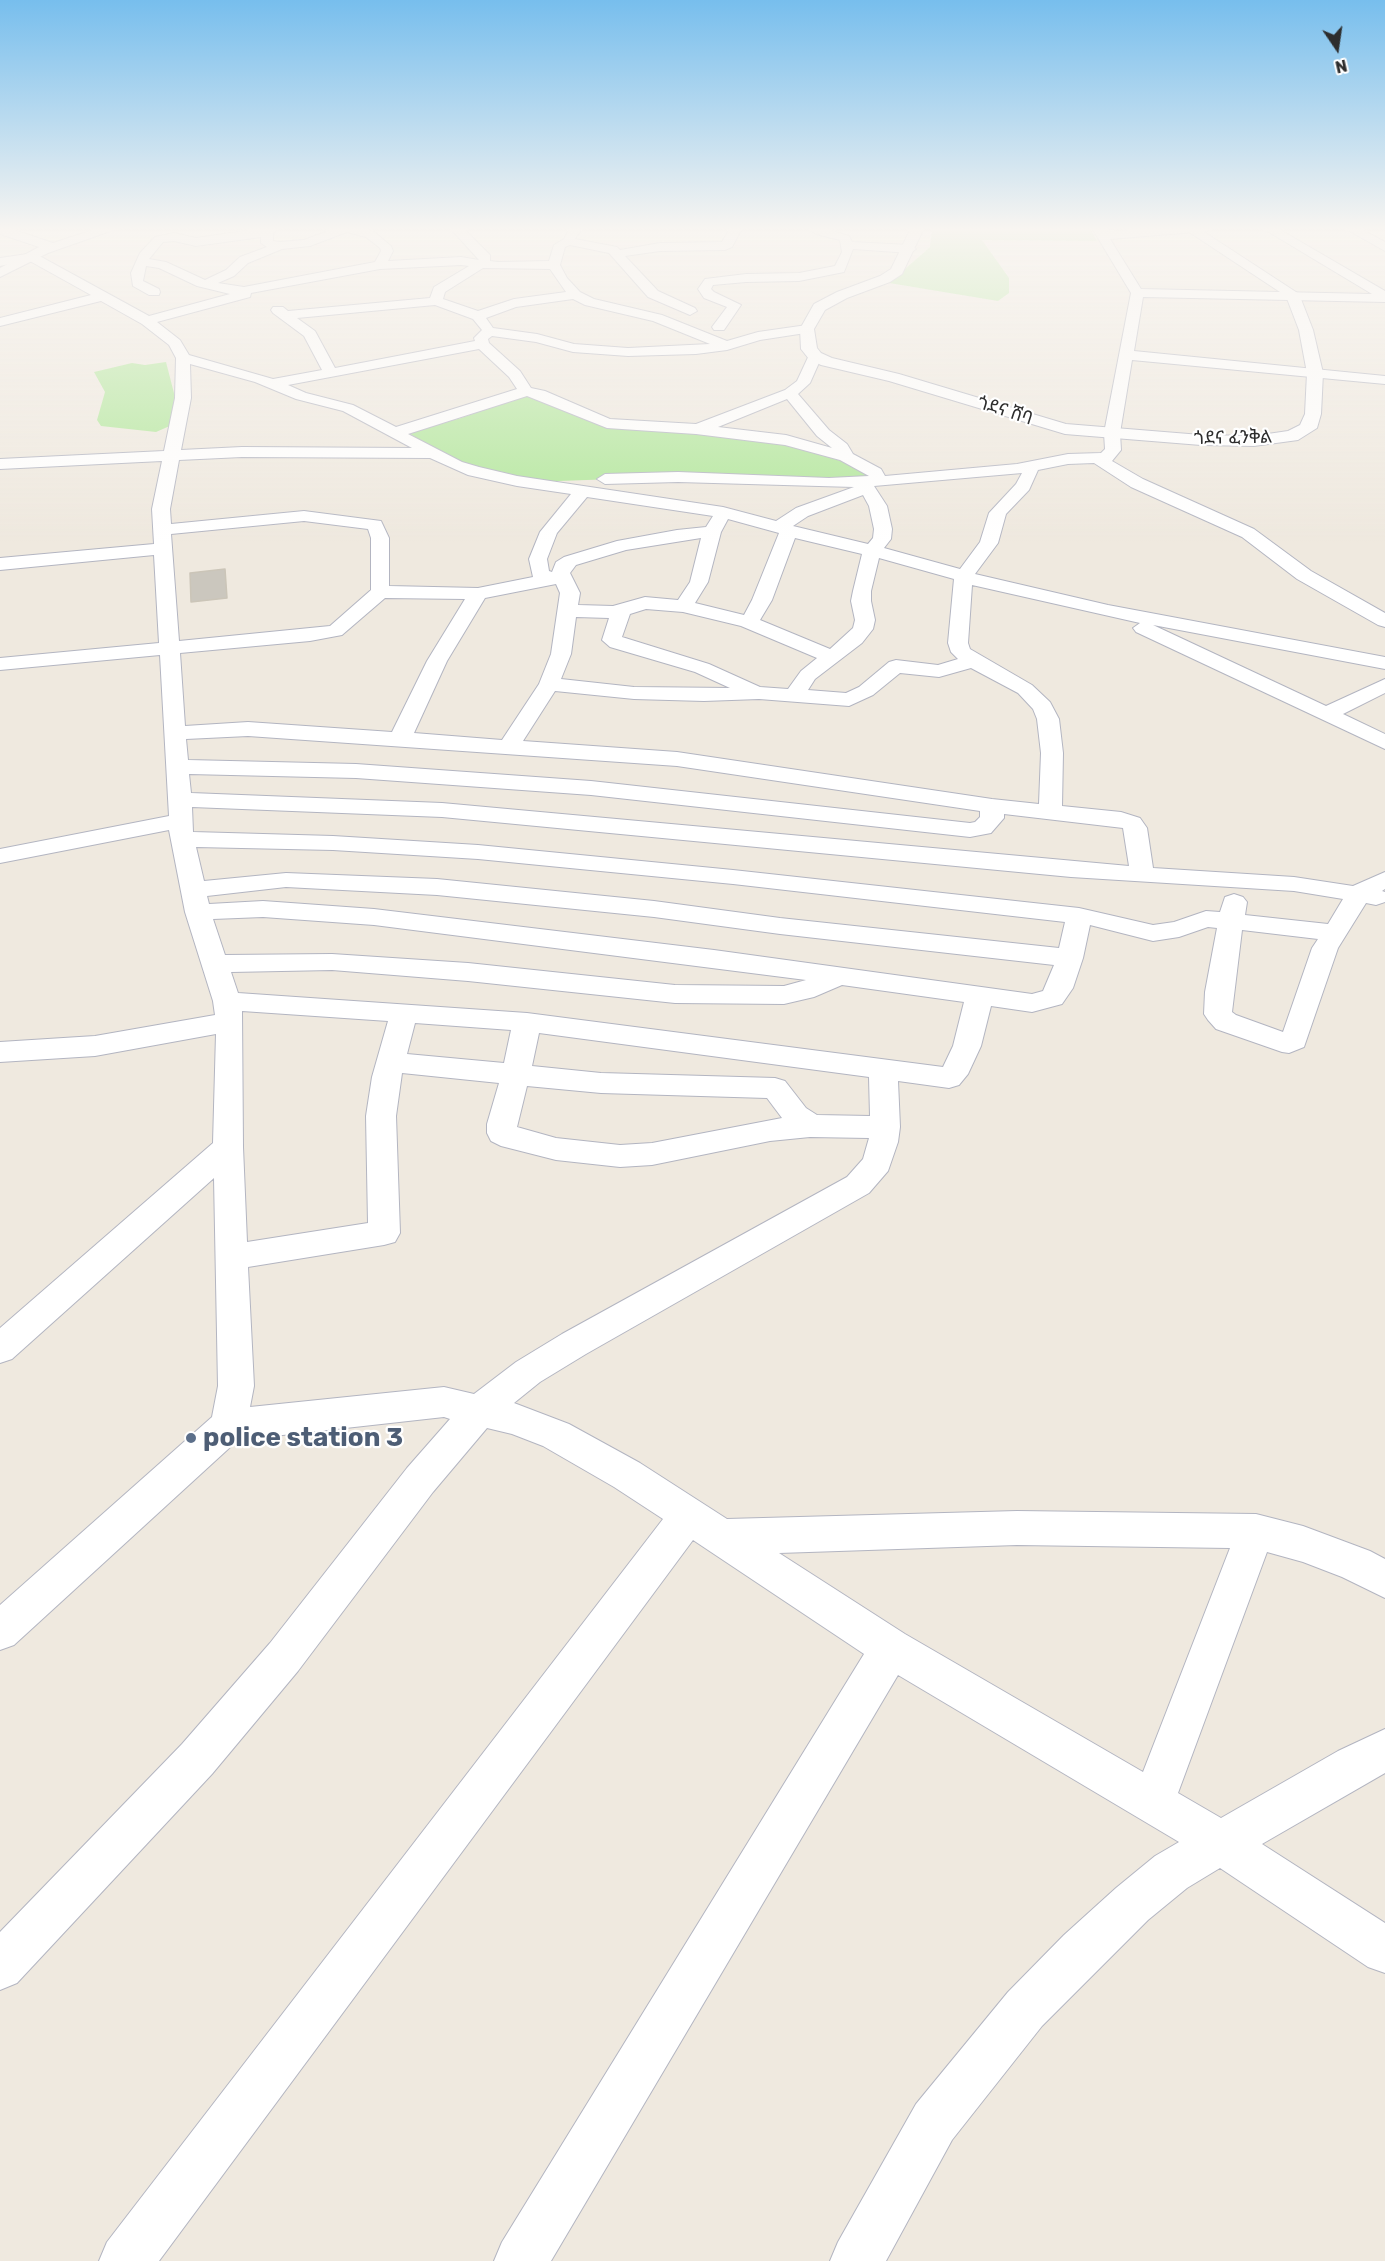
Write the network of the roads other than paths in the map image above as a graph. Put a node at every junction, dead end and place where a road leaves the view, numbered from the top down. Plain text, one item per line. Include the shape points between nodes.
1 (162, 334) edge
2 (309, 334) edge
3 (484, 334) edge
4 (696, 334) edge
5 (728, 334) edge
6 (775, 334) edge
7 (807, 334) edge
8 (1130, 334) edge
9 (1307, 334) edge
10 (486, 338) junction
11 (742, 342) junction
12 (727, 346) junction
13 (1126, 355) junction
14 (815, 357) junction
15 (183, 358) junction
16 (331, 373) junction
17 (1315, 373) junction
18 (1385, 380) edge
19 (272, 384) junction
20 (526, 391) junction
21 (790, 393) junction
22 (696, 429) junction
23 (397, 432) junction
24 (1112, 433) junction
25 (434, 453) junction
26 (172, 455) junction
27 (846, 457) junction
28 (1100, 460) junction
29 (0, 464) edge
30 (1030, 466) junction
31 (870, 484) junction
32 (558, 486) junction
33 (583, 490) junction
34 (723, 512) junction
35 (784, 529) junction
36 (712, 532) junction
37 (163, 540) junction
38 (872, 550) junction
39 (0, 564) edge
40 (963, 577) junction
41 (557, 578) junction
42 (381, 592) junction
43 (478, 594) junction
44 (683, 606) junction
45 (566, 611) junction
46 (621, 611) junction
47 (1108, 611) junction
48 (1385, 621) edge
49 (748, 622) junction
50 (171, 646) junction
51 (830, 656) junction
52 (973, 662) junction
53 (1385, 663) edge
54 (0, 664) edge
55 (549, 684) junction
56 (1385, 685) edge
57 (759, 693) junction
58 (794, 694) junction
59 (1326, 714) junction
60 (176, 733) junction
61 (400, 739) junction
62 (1385, 742) edge
63 (508, 747) junction
64 (178, 766) junction
65 (992, 806) junction
66 (1050, 810) junction
67 (181, 820) junction
68 (0, 856) edge
69 (1142, 874) junction
70 (1385, 879) edge
71 (1236, 881) junction
72 (1359, 893) junction
73 (1385, 898) edge
74 (196, 901) junction
75 (1079, 916) junction
76 (1231, 920) junction
77 (780, 926) junction
78 (1335, 933) junction
79 (1070, 958) junction
80 (215, 964) junction
81 (766, 965) junction
82 (840, 975) junction
83 (675, 994) junction
84 (980, 995) junction
85 (229, 1012) junction
86 (404, 1013) junction
87 (527, 1022) junction
88 (661, 1038) junction
89 (0, 1052) edge
90 (392, 1062) junction
91 (883, 1068) junction
92 (516, 1076) junction
93 (810, 1126) junction
94 (885, 1127) junction
95 (228, 1147) junction
96 (231, 1257) junction
97 (0, 1349) edge
98 (481, 1409) junction
99 (229, 1425) junction
100 (704, 1526) junction
101 (1256, 1531) junction
102 (1385, 1580) edge
103 (0, 1631) edge
104 (891, 1648) junction
105 (1385, 1750) edge
106 (1153, 1802) junction
107 (1220, 1842) junction
108 (1385, 1950) edge
109 (0, 1966) edge
110 (126, 2261) edge
111 (521, 2261) edge
112 (857, 2261) edge

1 - 15 street
2 - 16 street
3 - 10 street
4 - 12 street
5 - 11 street
6 - 11 street
7 - 14 street via 809,349
8 - 13 street
9 - 17 street, ጎደና ፈንቅል
10 - 12 street via 518,334 598,350
10 - 16 street
10 - 20 street
11 - 12 street
13 - 17 street
13 - 24 street
14 - 21 street via 803,383
14 - 24 street, ጎደና ሸባ via 1065,429
15 - 19 street
15 - 26 street via 183,398
16 - 19 street
17 - 18 street
17 - 24 street, ጎደና ፈንቅል via 1308,428 1292,436 1254,441
19 - 23 street via 348,408
20 - 22 street via 607,423
20 - 23 street
21 - 22 street
21 - 27 street
22 - 27 street via 786,440
23 - 25 street
24 - 28 street via 1113,450
25 - 26 street
25 - 32 street via 474,471
26 - 29 street
26 - 37 street via 161,509
27 - 31 street via 875,473
28 - 30 street via 1068,459
28 - 48 street via 1137,483 1248,532 1304,575
30 - 31 street
30 - 40 street via 1023,486 998,513 989,543
31 - 32 street via 660,477 613,478
31 - 35 street via 802,512
31 - 38 street via 883,529 882,539
32 - 33 street
33 - 34 street
33 - 41 street via 549,532 538,559 540,574
34 - 35 street
34 - 36 street
35 - 38 street
35 - 49 street via 762,600
36 - 41 street via 677,535 592,553 570,561
36 - 44 street via 699,582
37 - 39 street
37 - 42 street via 304,516 375,525 380,538
37 - 50 street
38 - 40 street
38 - 51 street via 862,591 863,629
40 - 47 street
40 - 52 street via 958,643 961,652
41 - 43 street
41 - 45 street via 570,593
42 - 43 street
42 - 50 street via 334,631
43 - 61 street via 437,661
44 - 46 street via 645,603
44 - 49 street
45 - 46 street
45 - 55 street via 561,654
46 - 57 street via 612,636 617,643 702,668
47 - 53 street
47 - 59 street
49 - 51 street
50 - 54 street
50 - 60 street
51 - 58 street
52 - 58 street via 939,671 896,666 849,700
52 - 66 street via 1025,689 1042,707 1048,719 1052,753
55 - 57 street via 663,694
55 - 63 street
56 - 59 street
57 - 58 street
59 - 62 street
60 - 61 street via 248,729
60 - 64 street
61 - 63 street
63 - 65 street via 677,759
64 - 65 street via 356,771 591,788 970,830 983,828 992,818
64 - 67 street
65 - 66 street
66 - 69 street via 1132,823
67 - 68 street
67 - 69 street via 442,810
67 - 74 street
67 - 75 street via 333,843 478,852
69 - 71 street
70 - 72 street
71 - 72 street
71 - 76 street
72 - 73 street
72 - 78 street
74 - 77 street via 286,880 437,887
74 - 80 street
74 - 81 street via 374,917
75 - 76 street via 1153,933 1206,919
75 - 79 street
76 - 78 street
76 - 78 street via 1218,1014 1226,1022 1282,1042 1294,1040 1325,948
77 - 79 street
77 - 81 street
79 - 84 street via 1052,998 1032,1003
80 - 83 street via 366,965
80 - 85 street
81 - 82 street
82 - 83 street via 784,995
82 - 84 street
83 - 88 street
84 - 91 street via 967,1046 949,1078
85 - 86 street
85 - 89 street via 94,1046
85 - 95 street
86 - 87 street
86 - 90 street
87 - 88 street
87 - 92 street
88 - 91 street
90 - 92 street
90 - 96 street via 381,1116 384,1233
91 - 94 street
92 - 93 street via 601,1083 776,1088 796,1115
92 - 93 street via 508,1095 502,1133 556,1149 620,1156 652,1154
93 - 94 street
94 - 98 street via 878,1163 858,1185 574,1344 528,1372
95 - 96 street
95 - 97 street
96 - 99 street via 236,1386
98 - 99 street via 444,1402
98 - 100 street via 556,1436 627,1474
98 - 109 street via 420,1480 284,1657 197,1759
99 - 103 street
100 - 101 street
100 - 104 street
100 - 110 street
101 - 102 street via 1335,1556
101 - 106 street
104 - 106 street
104 - 111 street
105 - 107 street
106 - 107 street
107 - 108 street
107 - 112 street via 1171,1872 1132,1904 1025,2009 934,2121

